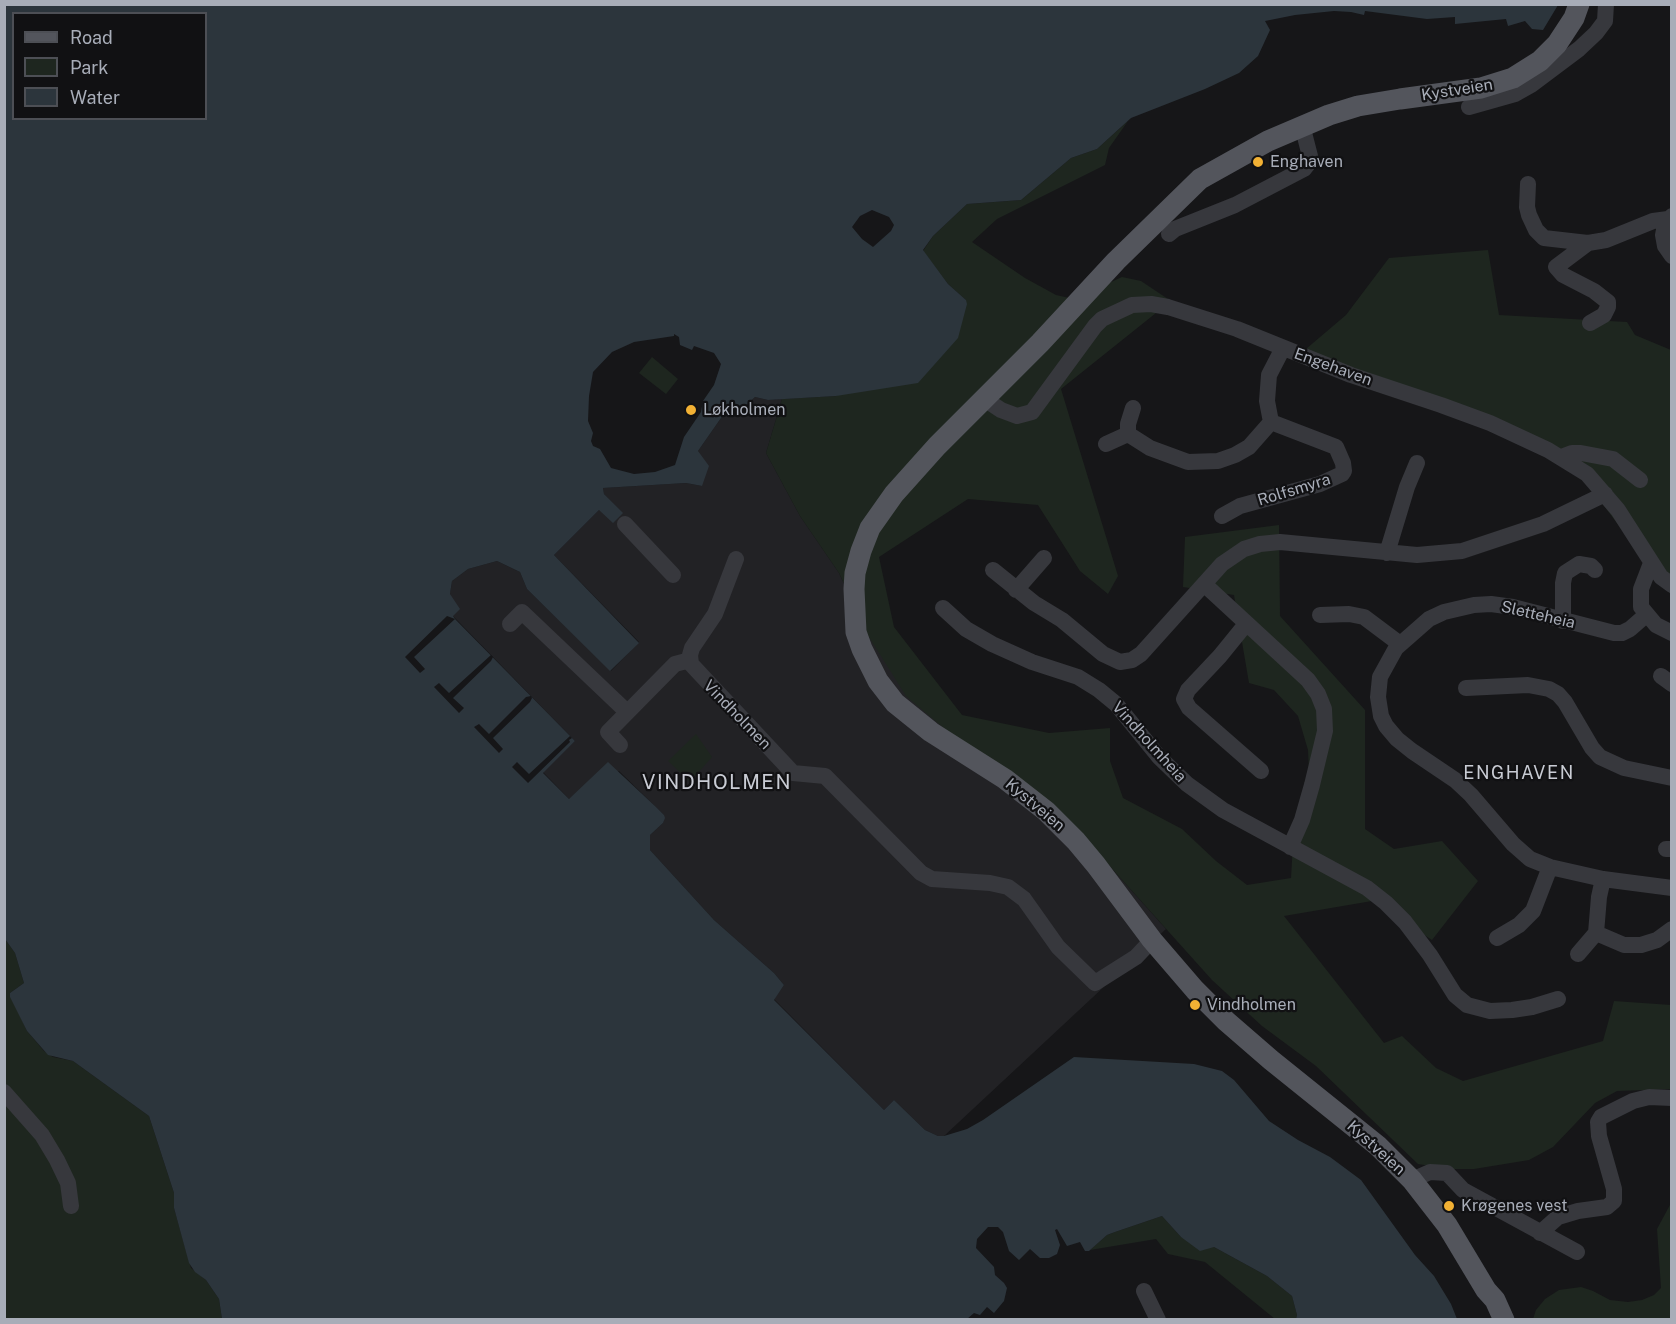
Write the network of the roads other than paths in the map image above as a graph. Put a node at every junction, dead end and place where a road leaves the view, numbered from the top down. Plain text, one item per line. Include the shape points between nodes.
1 (1579, 4) edge
2 (1606, 4) edge
3 (1469, 107) dead end
4 (1302, 125) junction
5 (1528, 184) dead end
6 (1670, 217) edge
7 (1165, 226) junction
8 (1588, 243) junction
9 (1671, 256) edge
10 (1590, 323) dead end
11 (1283, 348) junction
12 (983, 398) junction
13 (1133, 408) dead end
14 (1271, 422) junction
15 (1128, 434) junction
16 (1106, 444) dead end
17 (1563, 458) junction
18 (1417, 464) dead end
19 (1640, 480) dead end
20 (1605, 494) junction
21 (1222, 516) dead end
22 (625, 524) dead end
23 (1387, 552) junction
24 (1044, 558) dead end
25 (736, 559) dead end
26 (1652, 562) junction
27 (993, 570) dead end
28 (1595, 570) dead end
29 (673, 575) dead end
30 (1204, 584) junction
31 (1671, 585) edge
32 (1016, 590) junction
33 (943, 608) dead end
34 (1320, 615) dead end
35 (1646, 615) junction
36 (1563, 621) junction
37 (510, 624) dead end
38 (1246, 624) junction
39 (1671, 633) edge
40 (1400, 644) junction
41 (690, 660) junction
42 (1466, 688) dead end
43 (626, 711) junction
44 (620, 745) dead end
45 (1261, 771) dead end
46 (1671, 777) edge
47 (1290, 847) junction
48 (1550, 867) junction
49 (1603, 879) junction
50 (1671, 888) edge
51 (1671, 929) edge
52 (1596, 933) junction
53 (1497, 938) dead end
54 (1152, 940) junction
55 (1578, 954) dead end
56 (1558, 999) dead end
57 (4, 1092) edge
58 (1671, 1098) edge
59 (1412, 1180) junction
60 (70, 1206) dead end
61 (1540, 1233) junction
62 (1576, 1252) dead end
63 (1486, 1290) junction
64 (1144, 1291) dead end
65 (1158, 1320) edge
66 (1492, 1320) edge
67 (1504, 1320) edge

1 - 4 main road, Kystveien via 1557,44 1540,61 1513,78 1480,88 1358,106
2 - 3 street, Kystveien via 1605,21 1596,33 1538,80 1515,94
4 - 7 main road, Kystveien via 1245,154
4 - 7 street, Kystveien via 1311,160 1308,165 1235,205 1175,229
5 - 8 street via 1529,215 1544,238
6 - 8 street
6 - 9 street via 1663,235
7 - 12 main road, Kystveien via 1075,304
8 - 10 street via 1556,267 1608,302 1604,315
11 - 12 street, Engehaven via 1168,307 1132,305 1095,326 1032,412 1017,416
11 - 14 street via 1269,375 1267,400
11 - 17 street, Engehaven via 1490,423
12 - 54 main road, Kystveien via 911,474 870,528 855,573 856,632 869,666 895,703 1046,811 1096,865
13 - 15 street
14 - 15 street via 1249,447 1234,455 1198,463 1150,448
14 - 21 street, Rolfsmyra via 1336,447 1344,471 1320,484 1240,506
15 - 16 street
17 - 19 street via 1581,453 1613,459
17 - 20 street, Engehaven via 1587,474
18 - 23 street
20 - 23 street via 1543,524 1462,550 1417,555
20 - 26 street, Engehaven
22 - 29 street
23 - 30 street via 1297,543 1260,544 1232,556
24 - 32 street
25 - 41 street via 715,614 694,645
26 - 31 street, Engehaven
26 - 35 street via 1639,598
27 - 32 street
28 - 36 street via 1579,564 1565,573
30 - 32 street via 1141,654 1120,662 1103,654 1062,620
30 - 38 street
33 - 47 street, Vindholmheia via 966,629 992,644 1078,677 1099,690 1188,784 1223,810
34 - 40 street via 1364,617
35 - 36 street, Sletteheia via 1622,633
35 - 39 street
36 - 40 street, Sletteheia via 1513,607 1474,605 1429,619
37 - 43 street via 522,612
38 - 45 street via 1184,699
38 - 47 street via 1308,680 1324,709 1325,731 1312,785
40 - 48 street, Sletteheia via 1380,677 1378,697 1386,726 1412,751 1472,795 1530,859
41 - 43 street via 675,663
41 - 54 street, Vindholmen via 694,669 793,773 825,776 921,873 932,879 1008,887 1024,899 1058,947 1095,983 1136,957
42 - 46 street via 1528,685 1549,689 1565,702 1600,757 1624,768
43 - 44 street via 608,732
47 - 56 street, Vindholmheia via 1367,888 1386,903 1430,955 1455,995 1467,1005 1490,1011 1512,1010
48 - 49 street, Sletteheia
48 - 53 street via 1533,911
49 - 50 street, Sletteheia
49 - 52 street
51 - 52 street via 1641,945 1624,945
52 - 55 street
54 - 59 main road, Kystveien via 1226,1021 1378,1146
57 - 60 street via 42,1135 57,1160 68,1183
58 - 61 street via 1633,1101 1601,1117 1599,1136 1614,1201 1607,1207 1558,1217
59 - 61 street, Kystveien via 1430,1172 1447,1173 1463,1190
59 - 63 main road, Kystveien via 1448,1226
61 - 62 street, Kystveien
63 - 66 main road, Kystveien
63 - 67 main road, Kystveien
64 - 65 street

